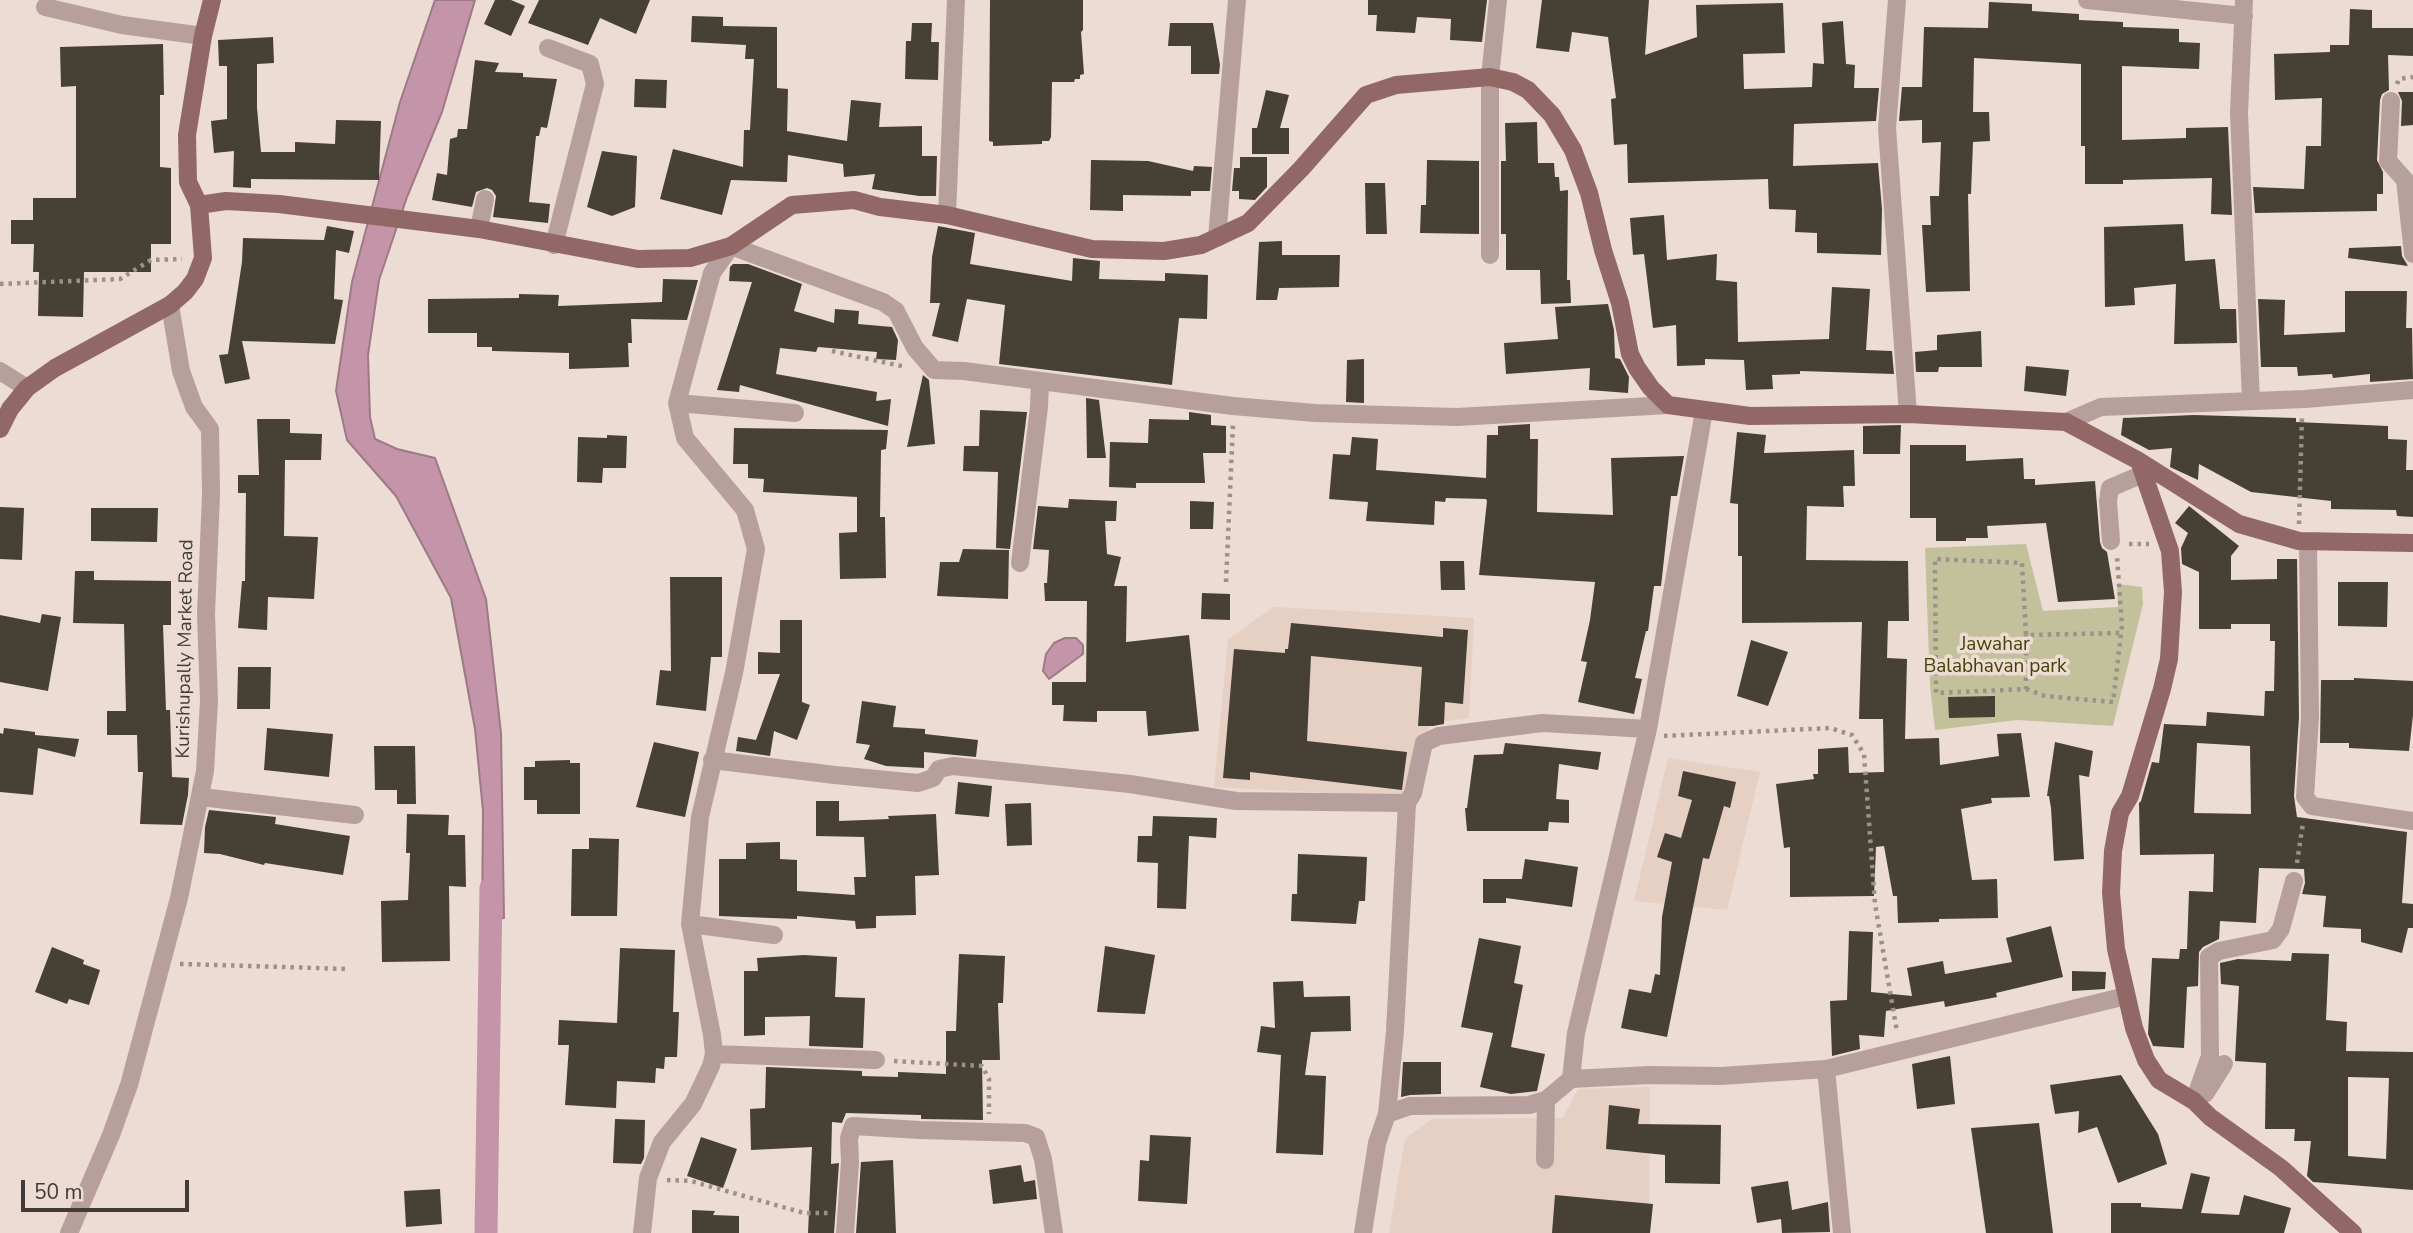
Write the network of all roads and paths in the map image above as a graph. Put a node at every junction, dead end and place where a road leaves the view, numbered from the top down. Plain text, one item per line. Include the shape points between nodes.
1 (212, 0) edge
2 (956, 0) edge
3 (1237, 0) edge
4 (1498, 0) edge
5 (1897, 0) edge
6 (2087, 0) edge
7 (46, 7) dead end
8 (2244, 8) edge
9 (203, 36) junction
10 (548, 48) dead end
11 (1490, 77) junction
12 (2391, 101) dead end
13 (485, 199) dead end
14 (199, 205) junction
15 (947, 215) junction
16 (479, 229) junction
17 (1217, 238) junction
18 (554, 245) junction
19 (731, 246) junction
20 (2413, 254) edge
21 (1490, 255) dead end
22 (204, 258) junction
23 (0, 284) edge
24 (170, 305) junction
25 (832, 351) dead end
26 (934, 370) junction
27 (0, 371) edge
28 (1040, 382) junction
29 (27, 388) junction
30 (2413, 390) edge
31 (2305, 399) junction
32 (2251, 401) junction
33 (677, 403) junction
34 (1668, 405) junction
35 (1233, 406) junction
36 (1704, 411) junction
37 (795, 413) dead end
38 (1908, 414) junction
39 (2066, 422) junction
40 (0, 429) edge
41 (2141, 467) junction
42 (2303, 542) junction
43 (2413, 543) edge
44 (2113, 545) joint
45 (1020, 563) dead end
46 (1226, 582) dead end
47 (2121, 633) junction
48 (2026, 635) junction
49 (2026, 690) junction
50 (1647, 733) junction
51 (712, 760) junction
52 (201, 797) junction
53 (1407, 803) junction
54 (355, 815) dead end
55 (2304, 817) dead end
56 (2413, 821) edge
57 (2294, 881) joint
58 (690, 924) junction
59 (774, 935) dead end
60 (162, 963) junction
61 (349, 969) dead end
62 (2126, 996) junction
63 (1900, 1050) junction
64 (714, 1054) junction
65 (876, 1060) joint
66 (2224, 1064) dead end
67 (1826, 1069) junction
68 (1570, 1079) junction
69 (1546, 1100) junction
70 (2196, 1104) junction
71 (1387, 1114) junction
72 (989, 1133) junction
73 (1545, 1160) dead end
74 (648, 1178) junction
75 (845, 1214) junction
76 (69, 1233) edge
77 (642, 1233) edge
78 (845, 1233) edge
79 (1054, 1233) edge
80 (1363, 1233) edge
81 (1842, 1233) edge
82 (2353, 1233) edge

1 - 9 main road
2 - 15 street
3 - 17 street
4 - 11 street
5 - 38 street via 1887,128
6 - 8 street
7 - 9 street via 122,25
8 - 32 street via 2238,113
9 - 14 main road via 186,164 188,182
10 - 18 street via 590,64 594,84
11 - 17 main road via 1396,85 1366,94 1268,205 1248,223
11 - 21 street
11 - 34 main road via 1528,90 1552,115 1573,150 1620,303 1630,354
12 - 20 street via 2388,161 2405,180
13 - 16 street
14 - 16 main road via 226,201 279,204
14 - 22 main road
15 - 17 main road via 1123,251 1164,251
15 - 19 main road via 854,200 792,205
16 - 18 main road
18 - 19 main road via 638,259 690,258
19 - 26 street via 883,302 896,311 915,348
19 - 33 street via 712,273
22 - 23 path via 151,260 120,279
22 - 24 main road via 195,279
24 - 29 main road
24 - 52 street, Kurishupally Market Road via 181,371 194,407 211,429 206,601 209,725
25 - 26 path
26 - 28 street
27 - 29 street
28 - 35 street
28 - 45 street
29 - 40 main road
30 - 31 street
31 - 32 street
31 - 42 path via 2300,437
32 - 39 street via 2101,407
33 - 37 street
33 - 51 street via 685,438 745,510 755,549 734,673
34 - 35 street via 1457,418
34 - 36 main road
35 - 46 path
36 - 38 main road via 1750,416
36 - 50 street
38 - 39 main road
39 - 41 main road
41 - 42 main road via 2239,524
41 - 44 street via 2110,488
41 - 62 main road via 2170,551 2173,592 2162,690 2130,796 2120,813 2113,850 2111,893
42 - 43 main road
42 - 56 street via 2310,717 2305,797 2312,806
44 - 47 path via 2119,566
47 - 48 path
47 - 49 path via 2113,702
48 - 49 path
48 - 49 path via 2022,563 1935,559 1936,693
50 - 53 street via 1542,723 1439,736 1424,743
50 - 63 path via 1830,728 1852,735 1864,754 1875,904
50 - 68 street via 1576,1033
51 - 53 street via 918,783 953,766 1130,784 1236,802
51 - 58 street via 700,817
52 - 54 street
52 - 60 street, Kurishupally Market Road
53 - 71 street
55 - 57 path
57 - 70 street via 2281,929 2273,940 2209,957 2210,1056
58 - 59 street
58 - 64 street
60 - 61 path
60 - 76 street, Kurishupally Market Road via 111,1135
62 - 63 street
62 - 70 main road via 2146,1060 2160,1080
63 - 67 street
64 - 65 street
64 - 74 street via 693,1104 663,1142
65 - 72 path via 982,1066 989,1079
66 - 70 street
67 - 68 street
67 - 81 street
68 - 69 street
69 - 71 street via 1513,1107 1410,1106
69 - 73 street
70 - 82 main road via 2281,1168
71 - 80 street via 1377,1143
72 - 75 street via 853,1126
72 - 79 street via 1036,1137
74 - 75 path via 691,1181 804,1213
74 - 77 street
75 - 78 street

